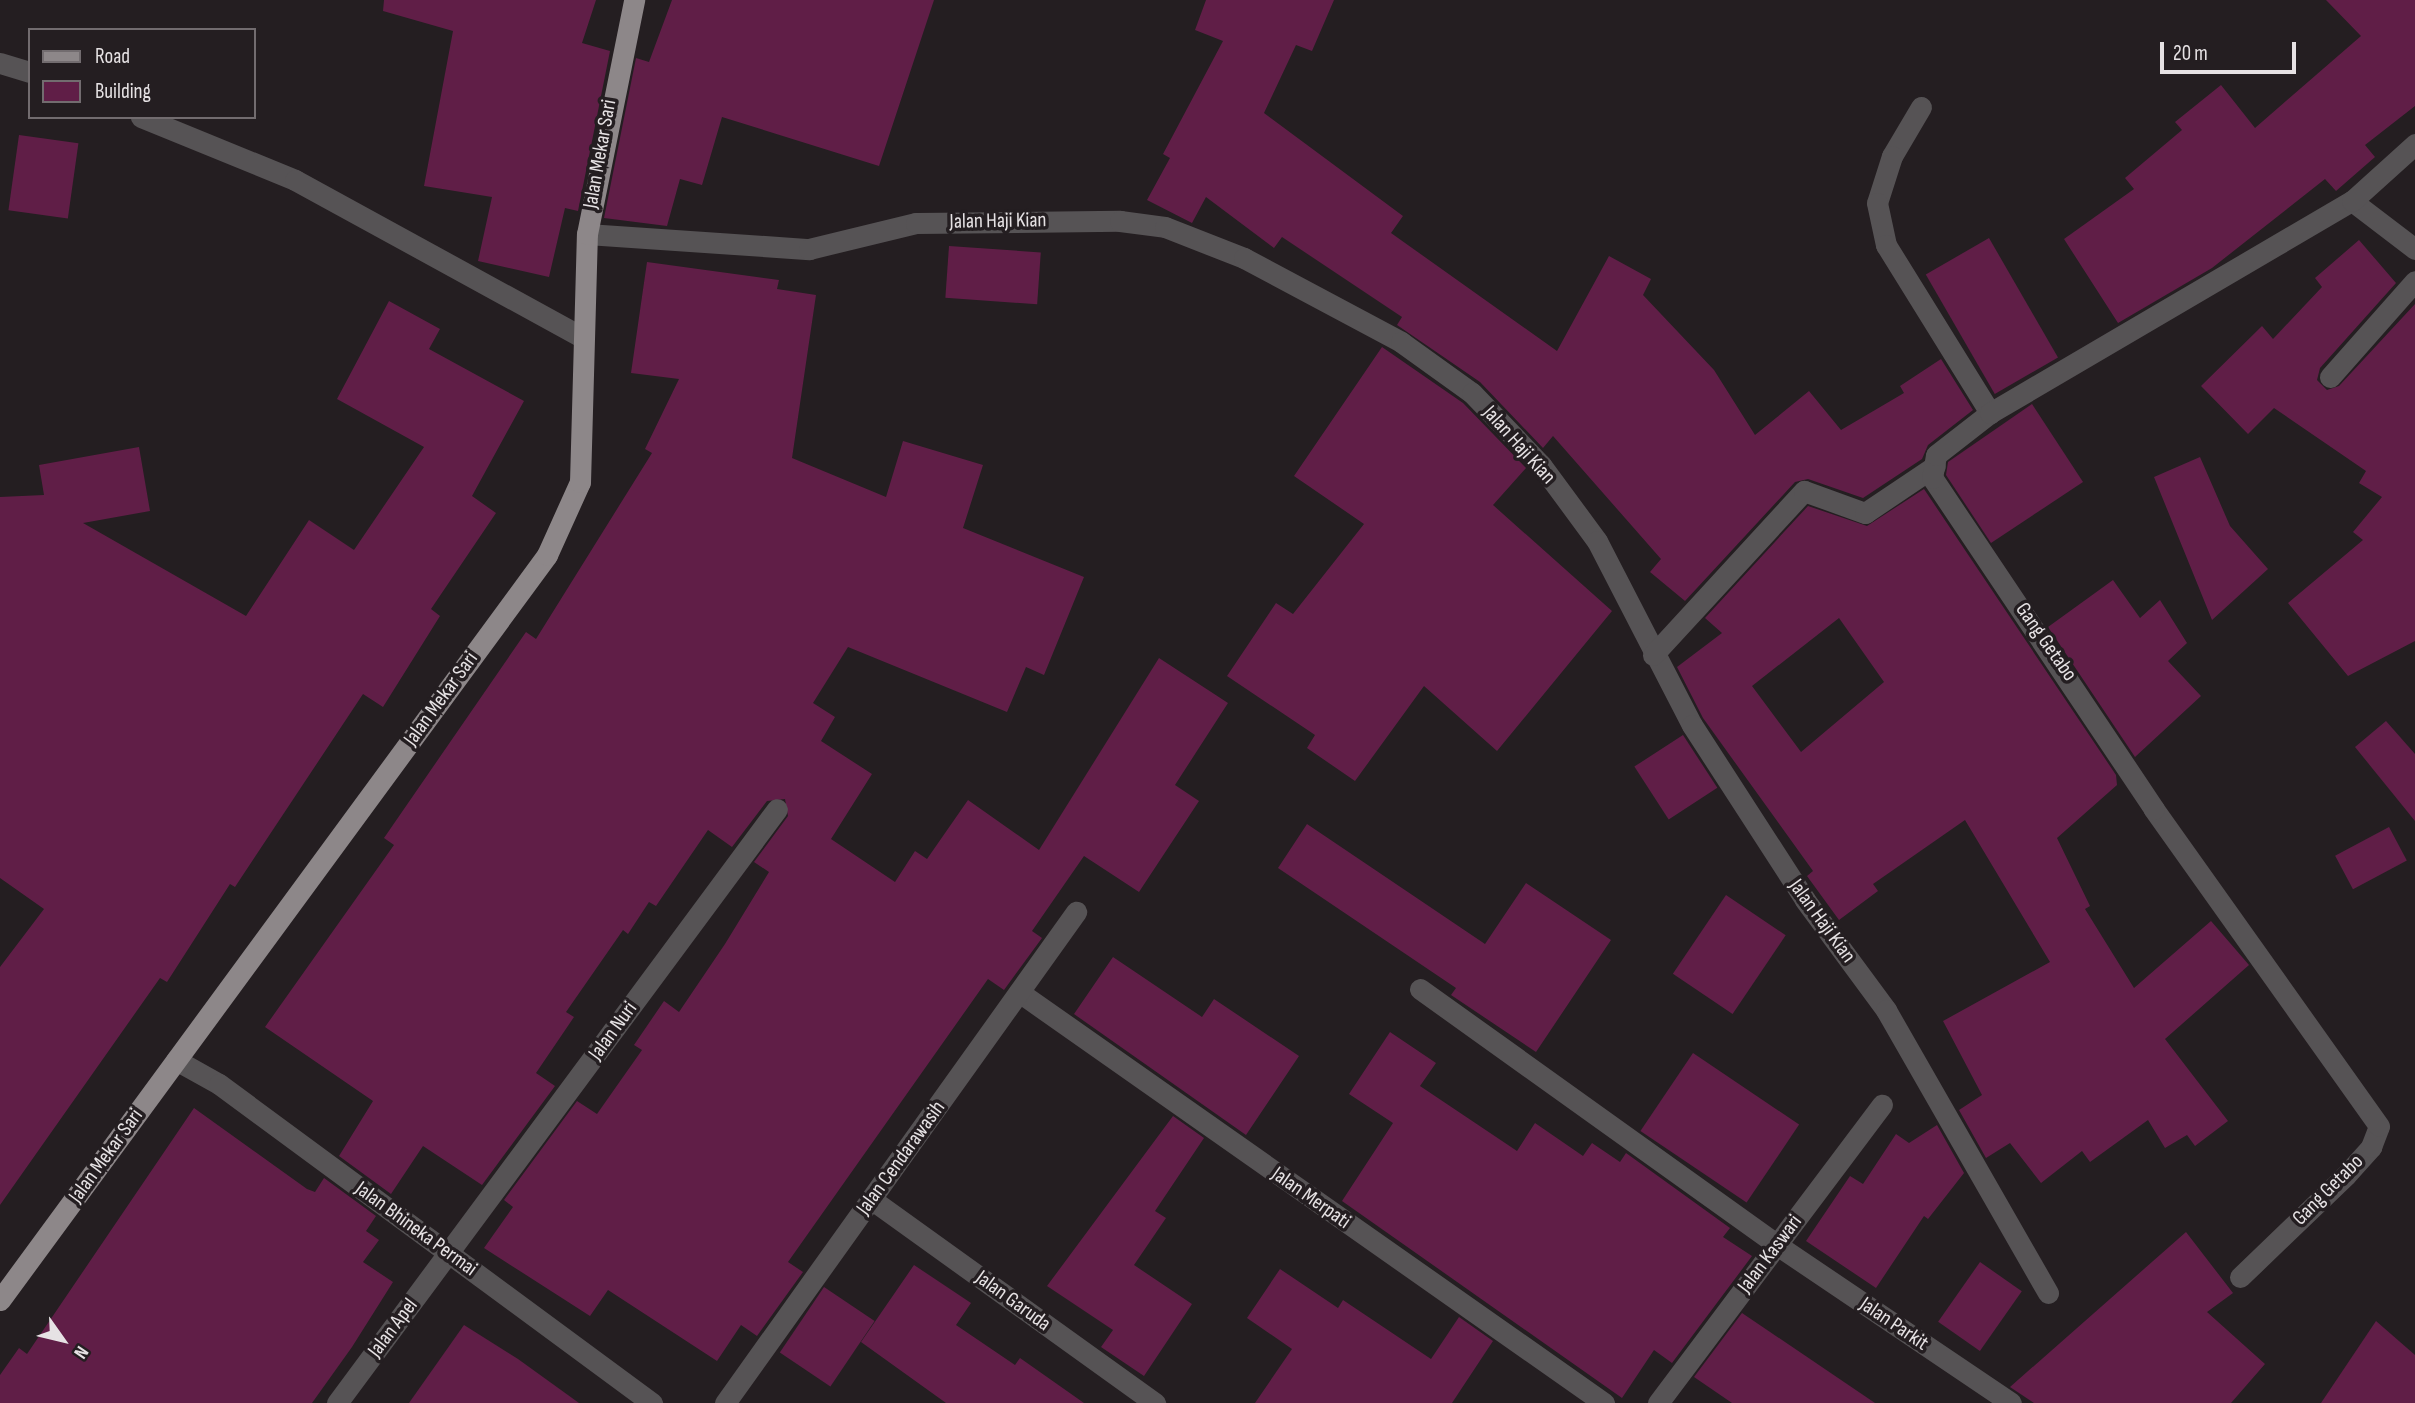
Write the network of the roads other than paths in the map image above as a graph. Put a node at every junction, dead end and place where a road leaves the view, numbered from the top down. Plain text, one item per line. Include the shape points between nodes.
1 (634, 0) edge
2 (0, 63) edge
3 (28, 71) edge
4 (1921, 107) dead end
5 (146, 119) edge
6 (2415, 144) edge
7 (2352, 201) junction
8 (587, 234) junction
9 (2415, 249) edge
10 (2415, 281) edge
11 (584, 338) junction
12 (2330, 377) dead end
13 (1990, 413) junction
14 (1935, 466) junction
15 (1653, 655) junction
16 (777, 809) dead end
17 (1076, 912) dead end
18 (1420, 989) dead end
19 (1019, 992) junction
20 (176, 1060) junction
21 (1882, 1105) dead end
22 (871, 1199) junction
23 (1777, 1245) junction
24 (449, 1253) junction
25 (2240, 1277) dead end
26 (2048, 1293) dead end
27 (0, 1300) edge
28 (337, 1403) edge
29 (652, 1403) edge
30 (725, 1403) edge
31 (1156, 1403) edge
32 (1604, 1403) edge
33 (1658, 1403) edge
34 (2011, 1403) edge

1 - 8 main road, Jalan Mekar Sari
2 - 3 street
4 - 13 street via 1892,156 1877,203 1886,246
5 - 11 street via 295,180
6 - 7 street
7 - 9 street
7 - 13 street
8 - 11 main road, Jalan Mekar Sari
8 - 15 street, Jalan Haji Kian via 809,249 916,223 1121,221 1165,228 1244,258 1401,342 1472,393 1541,465 1597,541
10 - 12 street
11 - 20 main road, Jalan Mekar Sari via 580,482 547,555
13 - 14 street via 1936,455
14 - 15 street via 1864,513 1804,491
14 - 25 street, Gang Getabo via 1932,478 2154,808 2379,1126 2371,1147 2346,1175
15 - 26 street, Jalan Haji Kian via 1805,900 1886,1010
16 - 24 street, Jalan Nuri
17 - 19 street, Jalan Cendarawasih
18 - 23 street, Jalan Parkit
19 - 22 street, Jalan Cendarawasih
19 - 32 street, Jalan Merpati
20 - 24 street, Jalan Bhineka Permai
20 - 27 main road, Jalan Mekar Sari
21 - 23 street, Jalan Kaswari
22 - 30 street, Jalan Cendarawasih
22 - 31 street, Jalan Garuda
23 - 33 street, Jalan Kaswari
23 - 34 street, Jalan Parkit
24 - 28 street, Jalan Apel
24 - 29 street, Jalan Bhineka Permai

